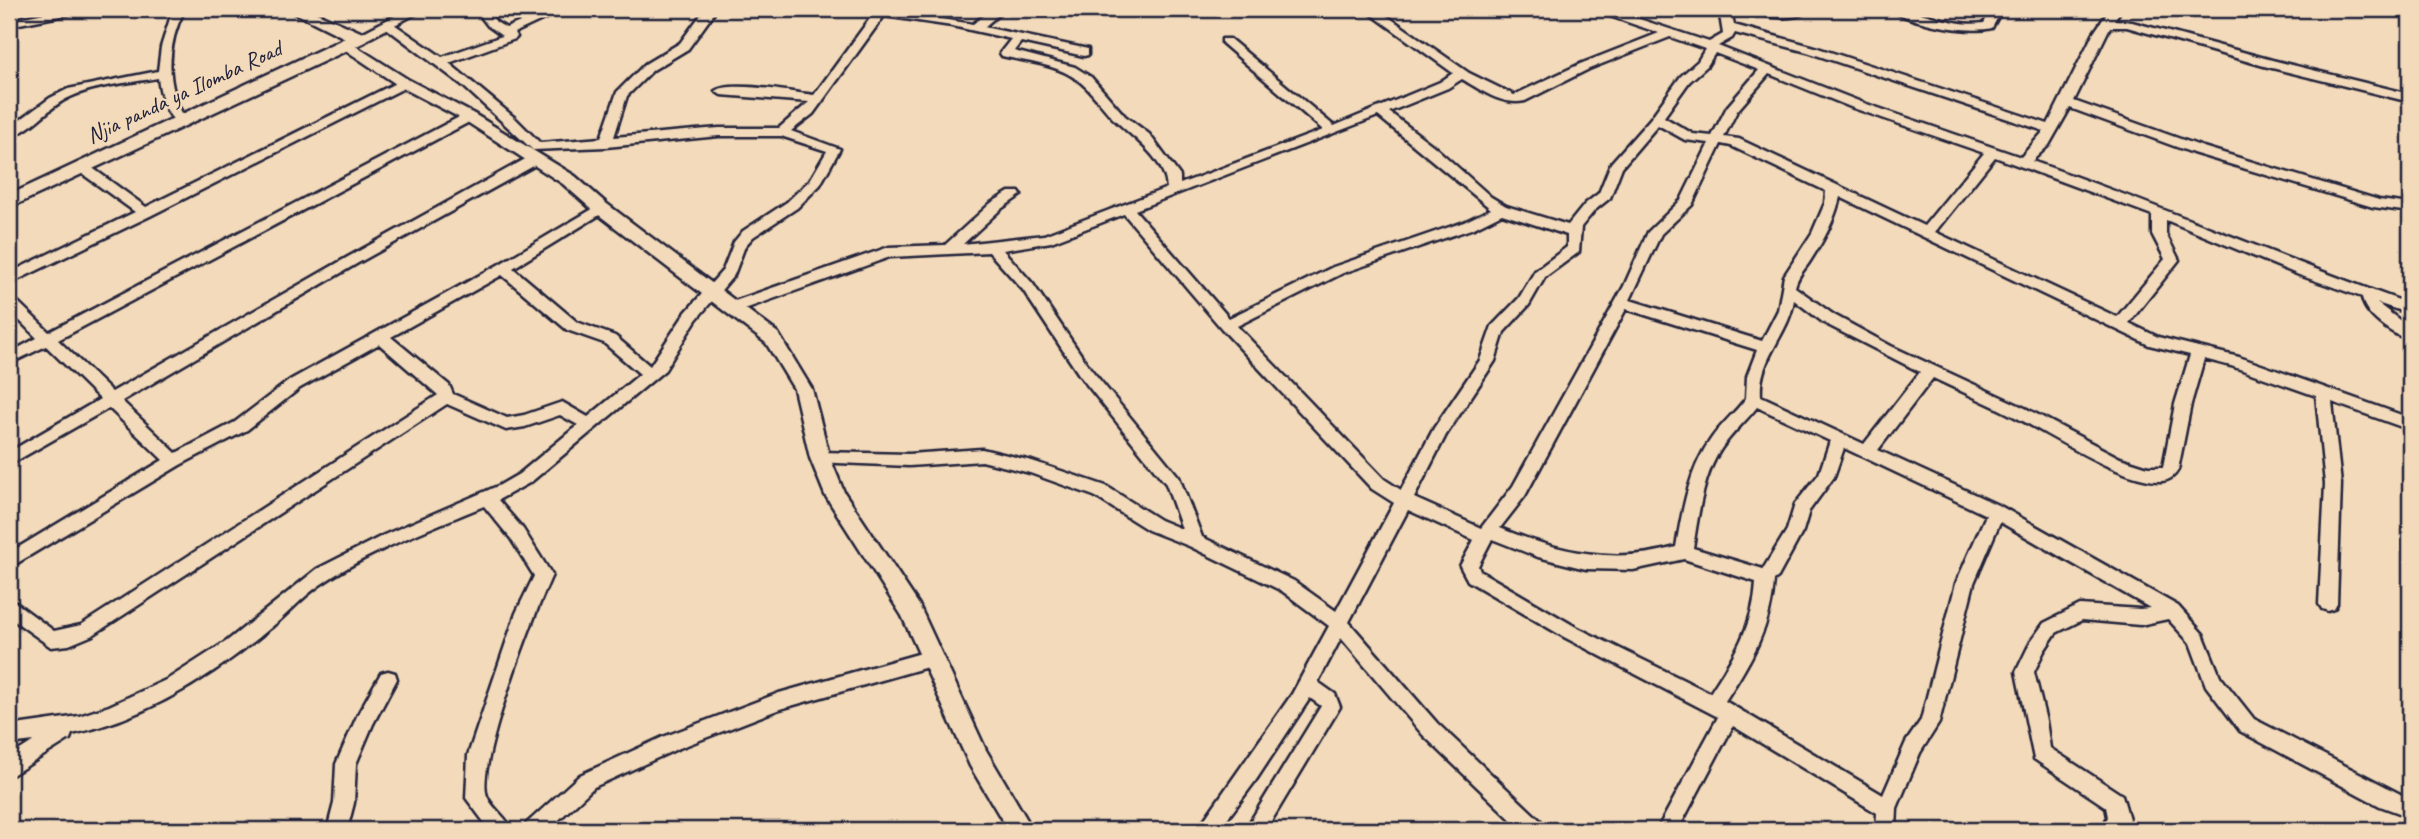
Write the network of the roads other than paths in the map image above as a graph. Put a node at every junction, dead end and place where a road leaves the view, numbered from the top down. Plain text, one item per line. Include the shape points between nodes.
1 (81, 9) edge
2 (179, 9) edge
3 (295, 9) edge
4 (418, 9) edge
5 (481, 9) edge
6 (711, 9) edge
7 (999, 9) edge
8 (1599, 9) edge
9 (1756, 9) edge
10 (1806, 9) edge
11 (1896, 9) edge
12 (2003, 9) edge
13 (1377, 10) edge
14 (555, 11) dead end
15 (882, 11) edge
16 (2112, 16) edge
17 (1727, 19) edge
18 (9, 23) edge
19 (387, 24) junction
20 (975, 28) junction
21 (505, 33) junction
22 (1667, 34) junction
23 (1019, 37) junction
24 (352, 41) junction
25 (1226, 41) dead end
26 (1711, 47) junction
27 (1084, 52) dead end
28 (442, 61) junction
29 (1767, 69) junction
30 (1462, 73) junction
31 (162, 74) junction
32 (404, 83) junction
33 (721, 91) dead end
34 (2410, 98) edge
35 (818, 99) junction
36 (1399, 103) junction
37 (2067, 103) junction
38 (1380, 111) junction
39 (469, 117) junction
40 (1657, 119) junction
41 (180, 120) junction
42 (1393, 122) junction
43 (2050, 129) junction
44 (1332, 131) junction
45 (782, 132) junction
46 (9, 133) edge
47 (1717, 140) junction
48 (606, 143) junction
49 (1992, 152) junction
50 (534, 160) junction
51 (2024, 163) junction
52 (82, 167) junction
53 (1174, 191) junction
54 (1014, 195) dead end
55 (1838, 195) junction
56 (9, 202) edge
57 (601, 208) junction
58 (2410, 208) edge
59 (1501, 209) junction
60 (1128, 210) junction
61 (2160, 212) junction
62 (145, 214) junction
63 (1574, 232) junction
64 (1926, 233) junction
65 (993, 247) junction
66 (950, 248) junction
67 (503, 268) junction
68 (9, 279) edge
69 (1790, 290) junction
70 (713, 292) junction
71 (2369, 297) junction
72 (9, 302) edge
73 (1622, 303) junction
74 (734, 307) junction
75 (2410, 309) edge
76 (1784, 314) junction
77 (1829, 318) junction
78 (2120, 324) junction
79 (1227, 325) junction
80 (2410, 335) edge
81 (381, 337) junction
82 (47, 339) junction
83 (1764, 346) junction
84 (2199, 351) junction
85 (9, 359) edge
86 (1929, 372) junction
87 (650, 375) junction
88 (2324, 395) junction
89 (446, 397) junction
90 (1754, 399) junction
91 (111, 402) junction
92 (2410, 424) edge
93 (589, 425) junction
94 (1839, 438) junction
95 (1866, 453) junction
96 (820, 458) junction
97 (9, 459) edge
98 (174, 461) junction
99 (487, 499) junction
100 (1405, 501) junction
101 (1996, 512) junction
102 (1487, 534) junction
103 (1195, 541) junction
104 (1684, 552) junction
105 (9, 561) edge
106 (1765, 576) junction
107 (2328, 604) dead end
108 (9, 607) edge
109 (2172, 611) junction
110 (1340, 624) junction
111 (932, 658) junction
112 (388, 679) dead end
113 (1307, 685) junction
114 (1721, 709) junction
115 (71, 728) junction
116 (9, 735) edge
117 (9, 768) edge
118 (1888, 808) junction
119 (2410, 808) edge
120 (337, 830) edge
121 (502, 830) edge
122 (534, 830) edge
123 (1021, 830) edge
124 (1208, 830) edge
125 (1255, 830) edge
126 (1535, 830) edge
127 (1667, 830) edge
128 (1886, 830) edge
129 (2109, 830) edge

1 - 18 street
2 - 31 street
3 - 24 main road
4 - 19 street, Njia panda ya Ilomba Road
5 - 21 street
6 - 48 street via 684,46 649,67 621,95
7 - 20 street
8 - 22 street
9 - 10 street via 1791,15
9 - 17 street
11 - 12 street via 1982,28
13 - 30 street
14 - 21 street
15 - 20 street
15 - 35 street
16 - 34 street via 2268,63
16 - 37 street
17 - 26 street via 1728,36
17 - 43 street via 1973,107
19 - 24 street, Njia panda ya Ilomba Road
19 - 28 street
20 - 23 street
21 - 28 street via 511,37
22 - 26 street
22 - 30 street via 1515,99
23 - 27 street
23 - 53 street via 1006,53 1080,75 1144,137 1173,176
24 - 32 street
24 - 41 main road, Njia panda ya Ilomba Road
25 - 44 street
26 - 29 street
26 - 40 street
28 - 48 street via 517,126 533,146
29 - 47 street via 1731,110
29 - 49 street
30 - 36 street
31 - 41 street
31 - 46 street via 68,94
32 - 39 street
32 - 62 street
33 - 35 street
35 - 45 street
36 - 38 street
36 - 42 street
37 - 43 street
37 - 58 street via 2198,150 2378,204
38 - 42 street
38 - 44 street
39 - 50 street
39 - 82 street
40 - 47 street via 1690,137
40 - 63 street via 1616,166 1611,186 1578,220
41 - 52 main road, Njia panda ya Ilomba Road
42 - 59 street
43 - 51 street
44 - 53 street
45 - 48 street via 719,132
45 - 70 street via 834,149 815,182 792,205 748,234
47 - 55 street via 1734,142
47 - 73 street via 1687,202 1655,232
49 - 51 street
49 - 64 street
50 - 57 street via 569,180
50 - 91 street
51 - 61 street
52 - 56 main road, Njia panda ya Ilomba Road
52 - 62 street
53 - 60 street
54 - 66 street
55 - 64 street
55 - 69 street via 1807,256 1790,277
57 - 67 street
57 - 70 street
59 - 63 street
59 - 79 street via 1469,225 1338,270
60 - 65 street via 1035,242
60 - 79 street
61 - 71 street
61 - 78 street via 2159,234 2172,260
62 - 68 street
63 - 100 street via 1574,249 1539,274 1524,301 1497,330 1487,361 1440,432
64 - 78 street
65 - 66 street
65 - 103 street via 1028,286 1085,372 1173,481
66 - 74 street via 872,256
67 - 81 street
67 - 87 street via 572,326 610,340
69 - 76 street
69 - 77 street
70 - 74 street
70 - 87 street
71 - 75 street
71 - 80 street via 2374,310
72 - 82 street
73 - 83 street
73 - 102 street via 1511,506
74 - 96 street via 772,338 803,389
76 - 77 street
76 - 83 street
77 - 86 street
78 - 84 street via 2166,345
79 - 100 street via 1378,484
81 - 89 street via 444,389
81 - 98 street via 295,384 241,426
82 - 85 street
82 - 91 street
83 - 90 street via 1754,372
84 - 86 street via 2170,470 2163,475 2114,462
84 - 88 street
86 - 95 street
87 - 93 street
88 - 92 street
88 - 107 street via 2333,484
89 - 93 street via 506,424 562,408
89 - 108 street via 87,630 51,639
90 - 94 street
90 - 104 street via 1712,451
91 - 97 street
91 - 98 street
93 - 99 street via 525,478
94 - 95 street
94 - 106 street via 1826,477 1801,509 1795,531 1772,572
95 - 101 street
96 - 103 street via 909,460 982,455 1090,487 1154,525
96 - 111 street via 835,495 911,611
98 - 105 street
99 - 115 street via 324,573 261,626 171,689
99 - 121 street via 543,575 525,613 478,755 476,798
100 - 102 street
100 - 110 street
101 - 109 street
101 - 118 street via 1965,583 1930,723 1913,748
102 - 104 street via 1574,562 1606,565
102 - 114 street via 1469,562 1474,576 1580,638
103 - 110 street via 1287,586
104 - 106 street
106 - 114 street via 1765,601 1756,631
109 - 119 street via 2197,639 2213,680 2247,725
109 - 129 street via 2140,618 2080,612 2050,628 2025,671 2041,753 2115,802 2119,819
110 - 113 street
110 - 126 street via 1430,729
111 - 122 street via 779,701 670,743 579,786
111 - 123 street via 978,758
112 - 120 street via 346,764
113 - 124 street
113 - 125 street via 1331,707
114 - 118 street
114 - 127 street
115 - 116 street
115 - 117 street
118 - 128 street

